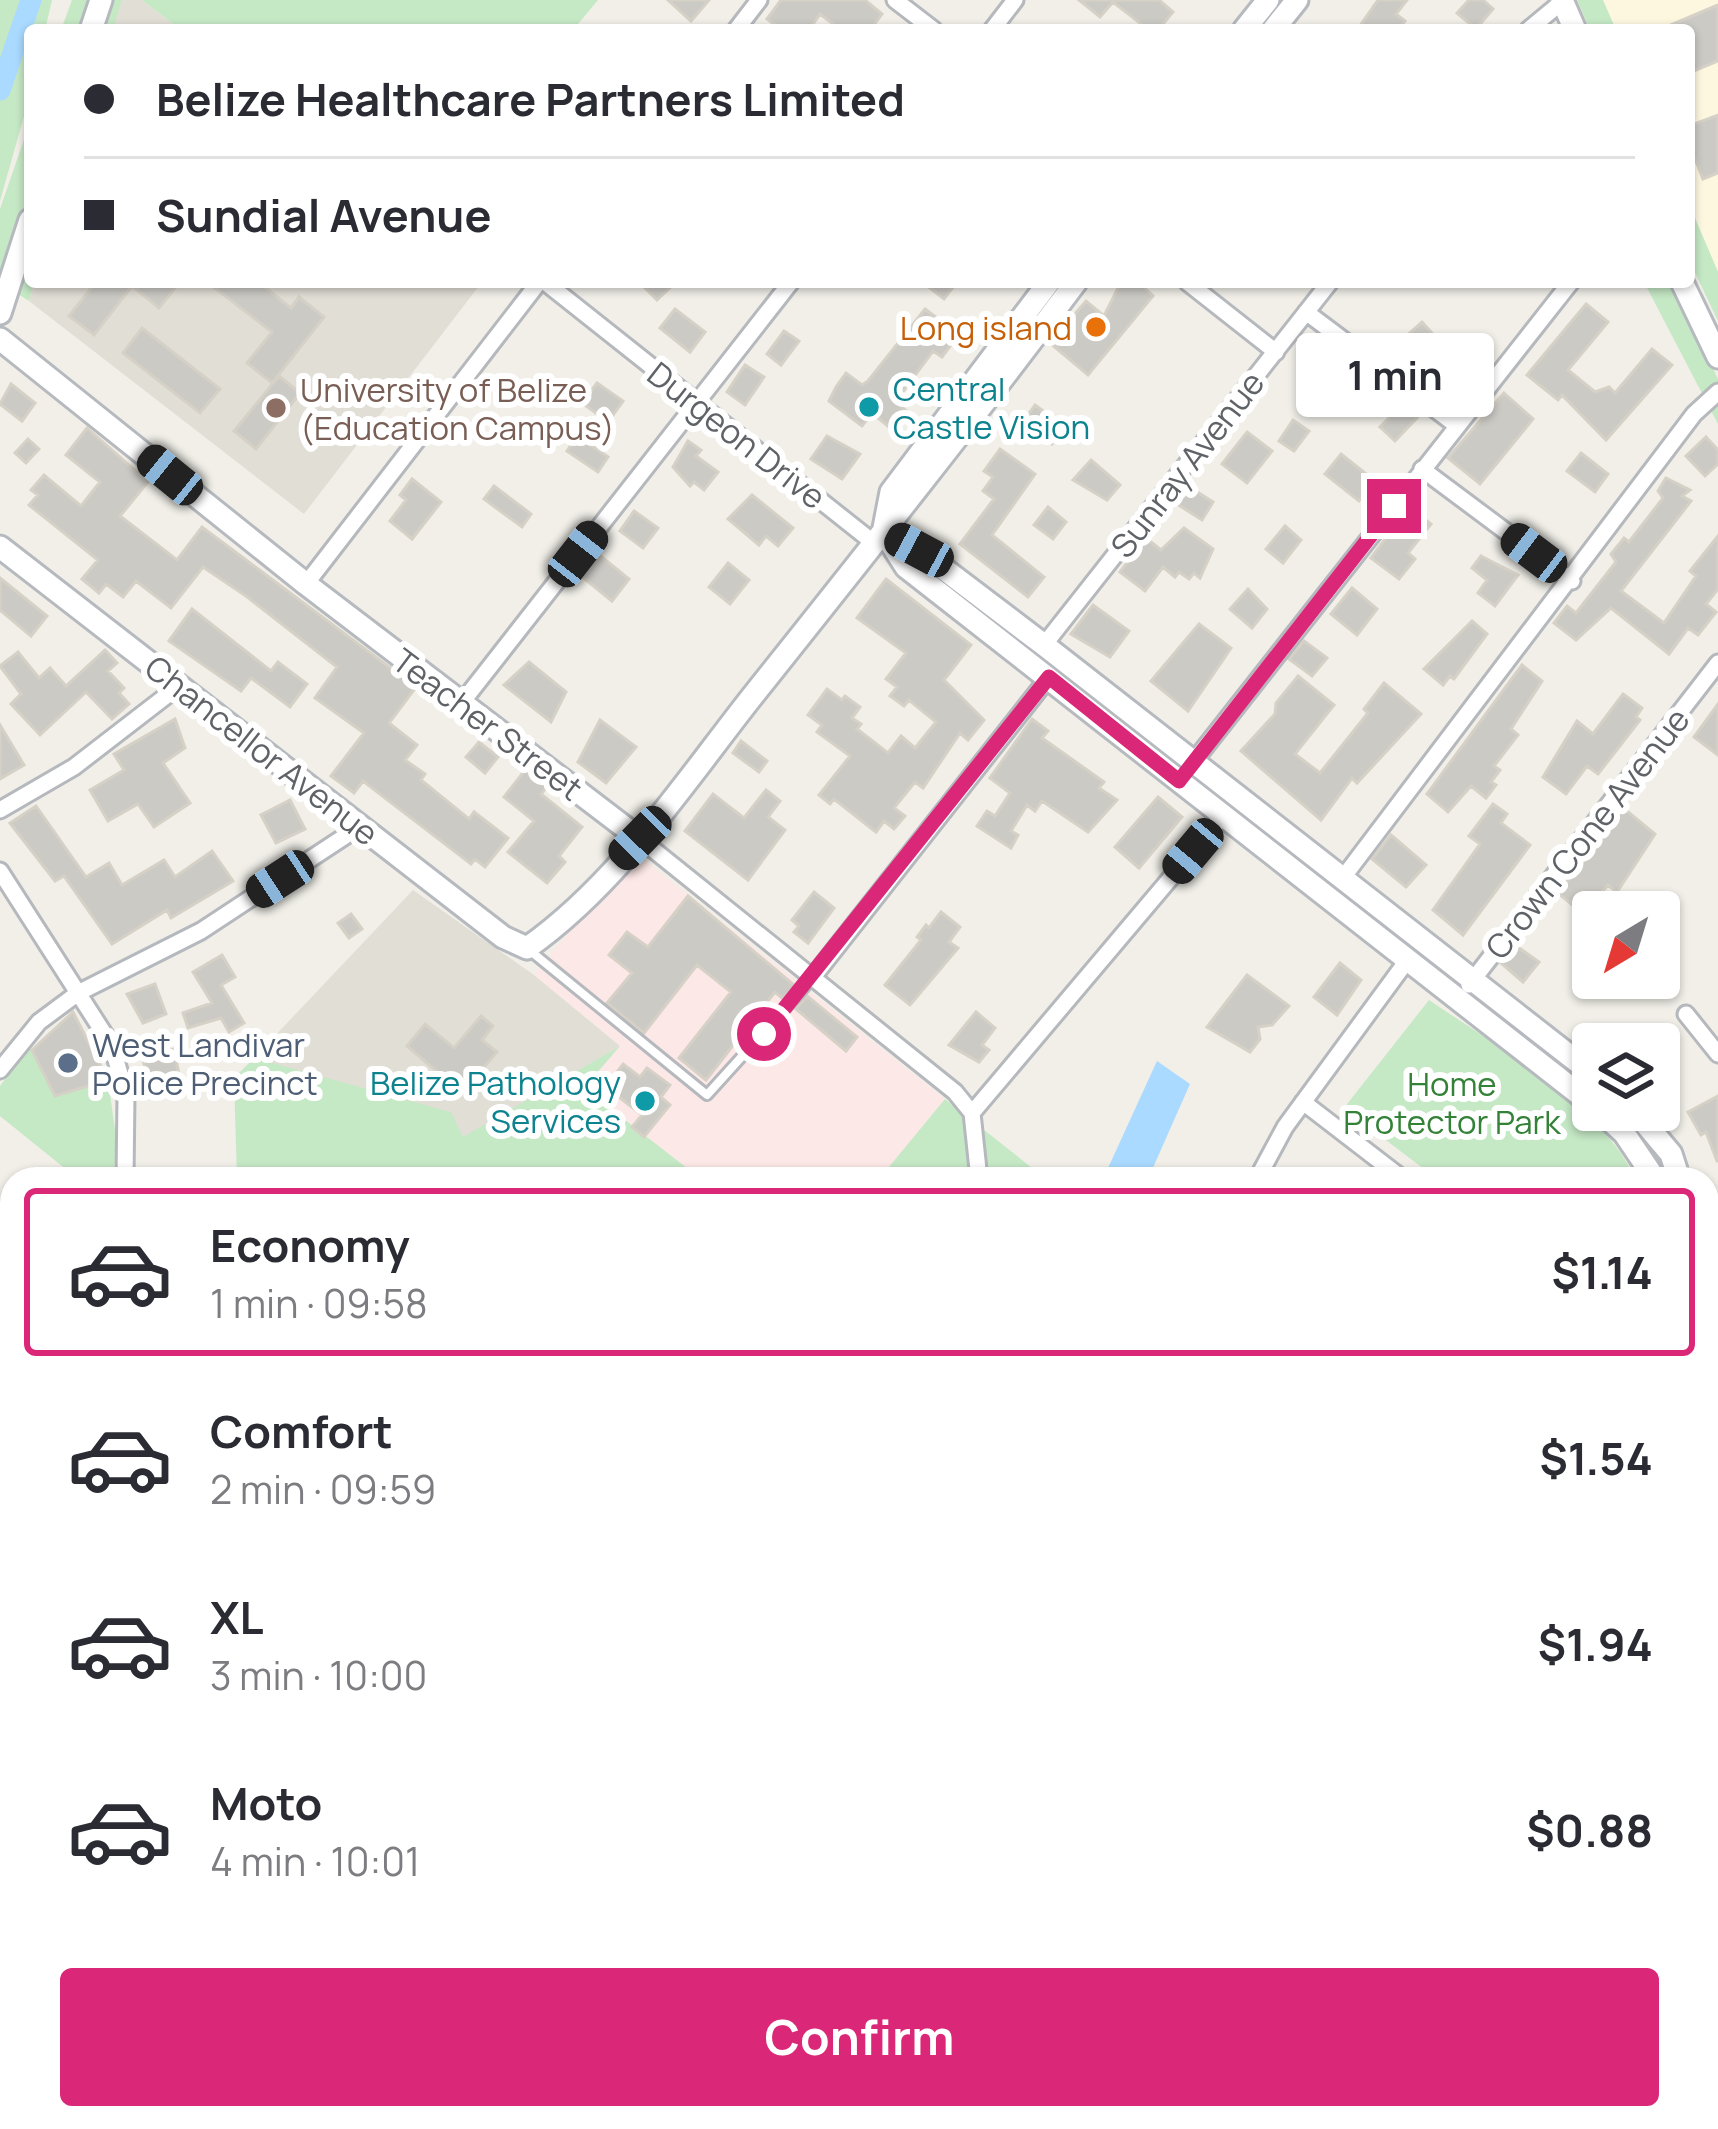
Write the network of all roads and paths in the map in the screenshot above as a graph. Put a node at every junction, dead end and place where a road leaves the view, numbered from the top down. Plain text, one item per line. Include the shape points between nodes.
1 (759, 0) edge
2 (895, 0) edge
3 (1016, 0) edge
4 (1268, 0) edge
5 (1297, 0) edge
6 (1563, 0) edge
7 (741, 24) edge
8 (926, 24) edge
9 (997, 24) edge
10 (1249, 24) edge
11 (1278, 24) edge
12 (1535, 24) edge
13 (24, 239) edge
14 (537, 288) edge
15 (550, 288) edge
16 (786, 288) edge
17 (1044, 288) edge
18 (1071, 288) edge
19 (1195, 288) edge
20 (1325, 288) edge
21 (1566, 288) edge
22 (1685, 288) edge
23 (1306, 312) junction
24 (0, 313) edge
25 (0, 339) edge
26 (1276, 352) junction
27 (1718, 357) edge
28 (1718, 392) edge
29 (695, 403) junction
30 (1456, 425) junction
31 (1422, 469) junction
32 (879, 537) junction
33 (0, 547) edge
34 (913, 558) junction
35 (1572, 580) junction
36 (305, 584) junction
37 (1044, 645) junction
38 (1718, 663) edge
39 (1049, 677) junction
40 (179, 686) junction
41 (460, 705) junction
42 (1193, 762) junction
43 (1179, 781) junction
44 (0, 810) edge
45 (1223, 816) junction
46 (359, 826) junction
47 (640, 838) junction
48 (0, 871) edge
49 (1342, 879) junction
50 (527, 948) junction
51 (1406, 962) junction
52 (813, 977) junction
53 (1471, 983) junction
54 (78, 993) junction
55 (1456, 1002) junction
56 (1686, 1014) dead end
57 (1718, 1054) edge
58 (1572, 1058) edge
59 (0, 1070) edge
60 (1572, 1089) edge
61 (1303, 1102) junction
62 (972, 1113) junction
63 (1622, 1131) edge
64 (1652, 1131) edge
65 (125, 1167) edge
66 (979, 1167) edge
67 (1263, 1167) edge
68 (1387, 1167) edge
69 (1647, 1167) edge
70 (1676, 1167) edge

1 - 7 street
2 - 8 street
3 - 9 street
4 - 10 street
5 - 11 street
6 - 12 street
13 - 24 street
14 - 36 street
15 - 29 street, Durgeon Drive
16 - 29 street
17 - 32 street via 891,492
18 - 32 street
19 - 26 street
20 - 23 street, Sunray Avenue
21 - 30 street
22 - 27 street
23 - 26 street, Sunray Avenue
23 - 30 street
25 - 36 street, Teacher Street
26 - 37 street, Sunray Avenue
28 - 35 street
29 - 32 street, Durgeon Drive
29 - 41 street
30 - 31 street
31 - 35 street
31 - 42 street
32 - 34 street
32 - 47 street
33 - 40 street, Chancellor Avenue
34 - 37 street
34 - 39 street
35 - 49 street
36 - 41 street, Teacher Street
37 - 42 street
38 - 53 street, Crown Cone Avenue
39 - 43 street
39 - 52 street
40 - 44 street via 74,767
40 - 46 street, Chancellor Avenue
41 - 47 street, Teacher Street
42 - 43 street
42 - 49 street
43 - 45 street
45 - 51 street
45 - 62 street
46 - 50 street, Chancellor Avenue
46 - 54 street via 201,931
47 - 50 street
47 - 52 street, Teacher Street
48 - 54 street
49 - 53 street
50 - 52 lane via 707,1094
51 - 55 street
51 - 61 street
52 - 62 street, Teacher Street
53 - 55 street, Crown Cone Avenue
53 - 58 street
54 - 59 street via 39,1022
54 - 65 street via 112,1046 126,1095
55 - 60 street
56 - 57 street
61 - 67 street
61 - 68 street
62 - 66 street
63 - 69 street
64 - 70 street

